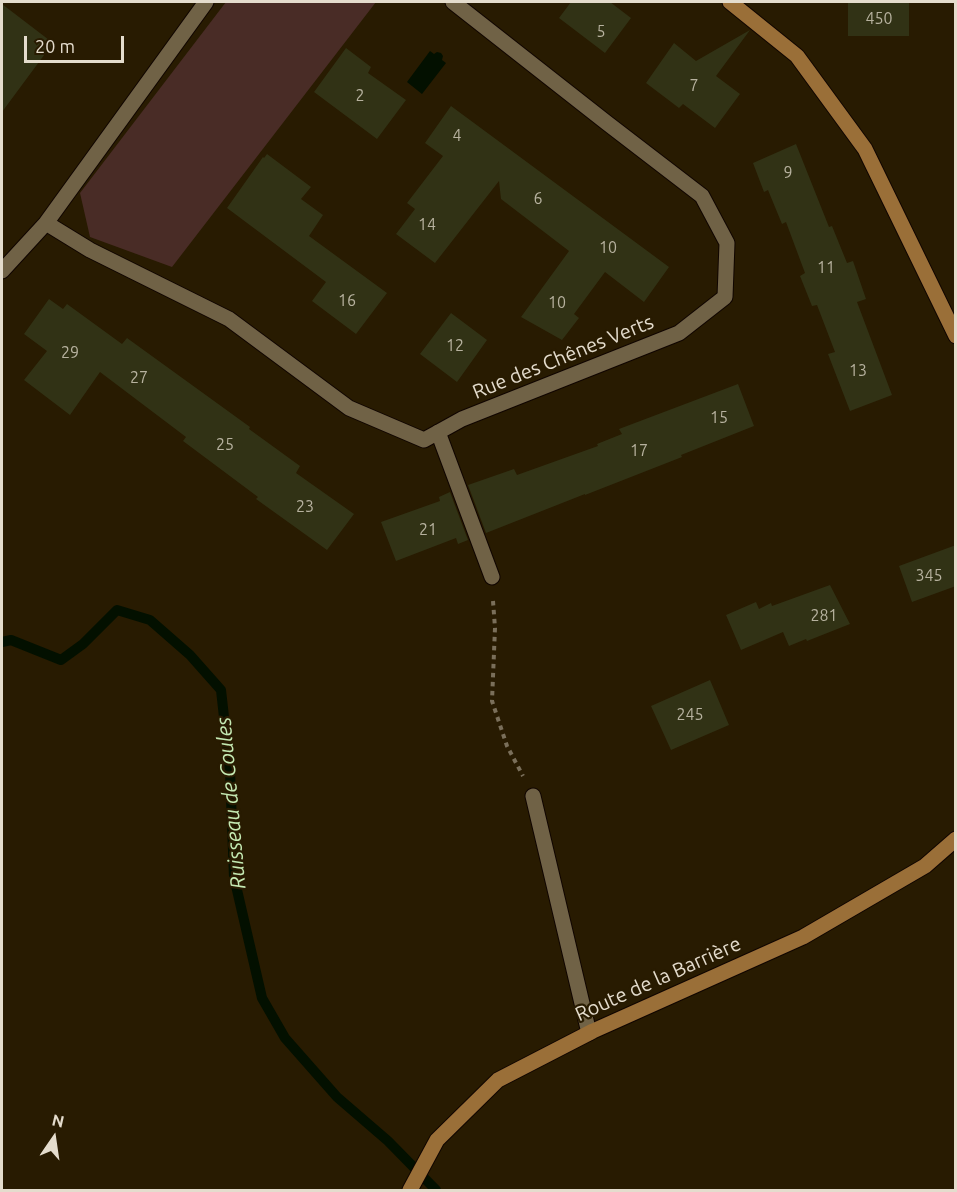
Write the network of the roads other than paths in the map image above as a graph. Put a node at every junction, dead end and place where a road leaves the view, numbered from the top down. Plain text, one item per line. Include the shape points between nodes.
1 (206, 2) edge
2 (453, 2) edge
3 (730, 2) edge
4 (46, 223) junction
5 (2, 271) edge
6 (956, 336) edge
7 (438, 432) junction
8 (492, 577) road end
9 (533, 796) road end
10 (956, 839) edge
11 (589, 1033) junction
12 (410, 1191) edge

1 - 4 street
2 - 7 street, Rue des Chênes Verts via 702,196 727,243 725,297 679,333
3 - 6 street via 797,56 865,149
4 - 5 street
4 - 7 street, Rue des Chênes Verts via 90,250 229,319 349,408 424,440
7 - 8 street
9 - 11 street
10 - 11 street, Route de la Barrière via 925,866 804,937
11 - 12 street, Route de la Barrière via 498,1080 437,1140

